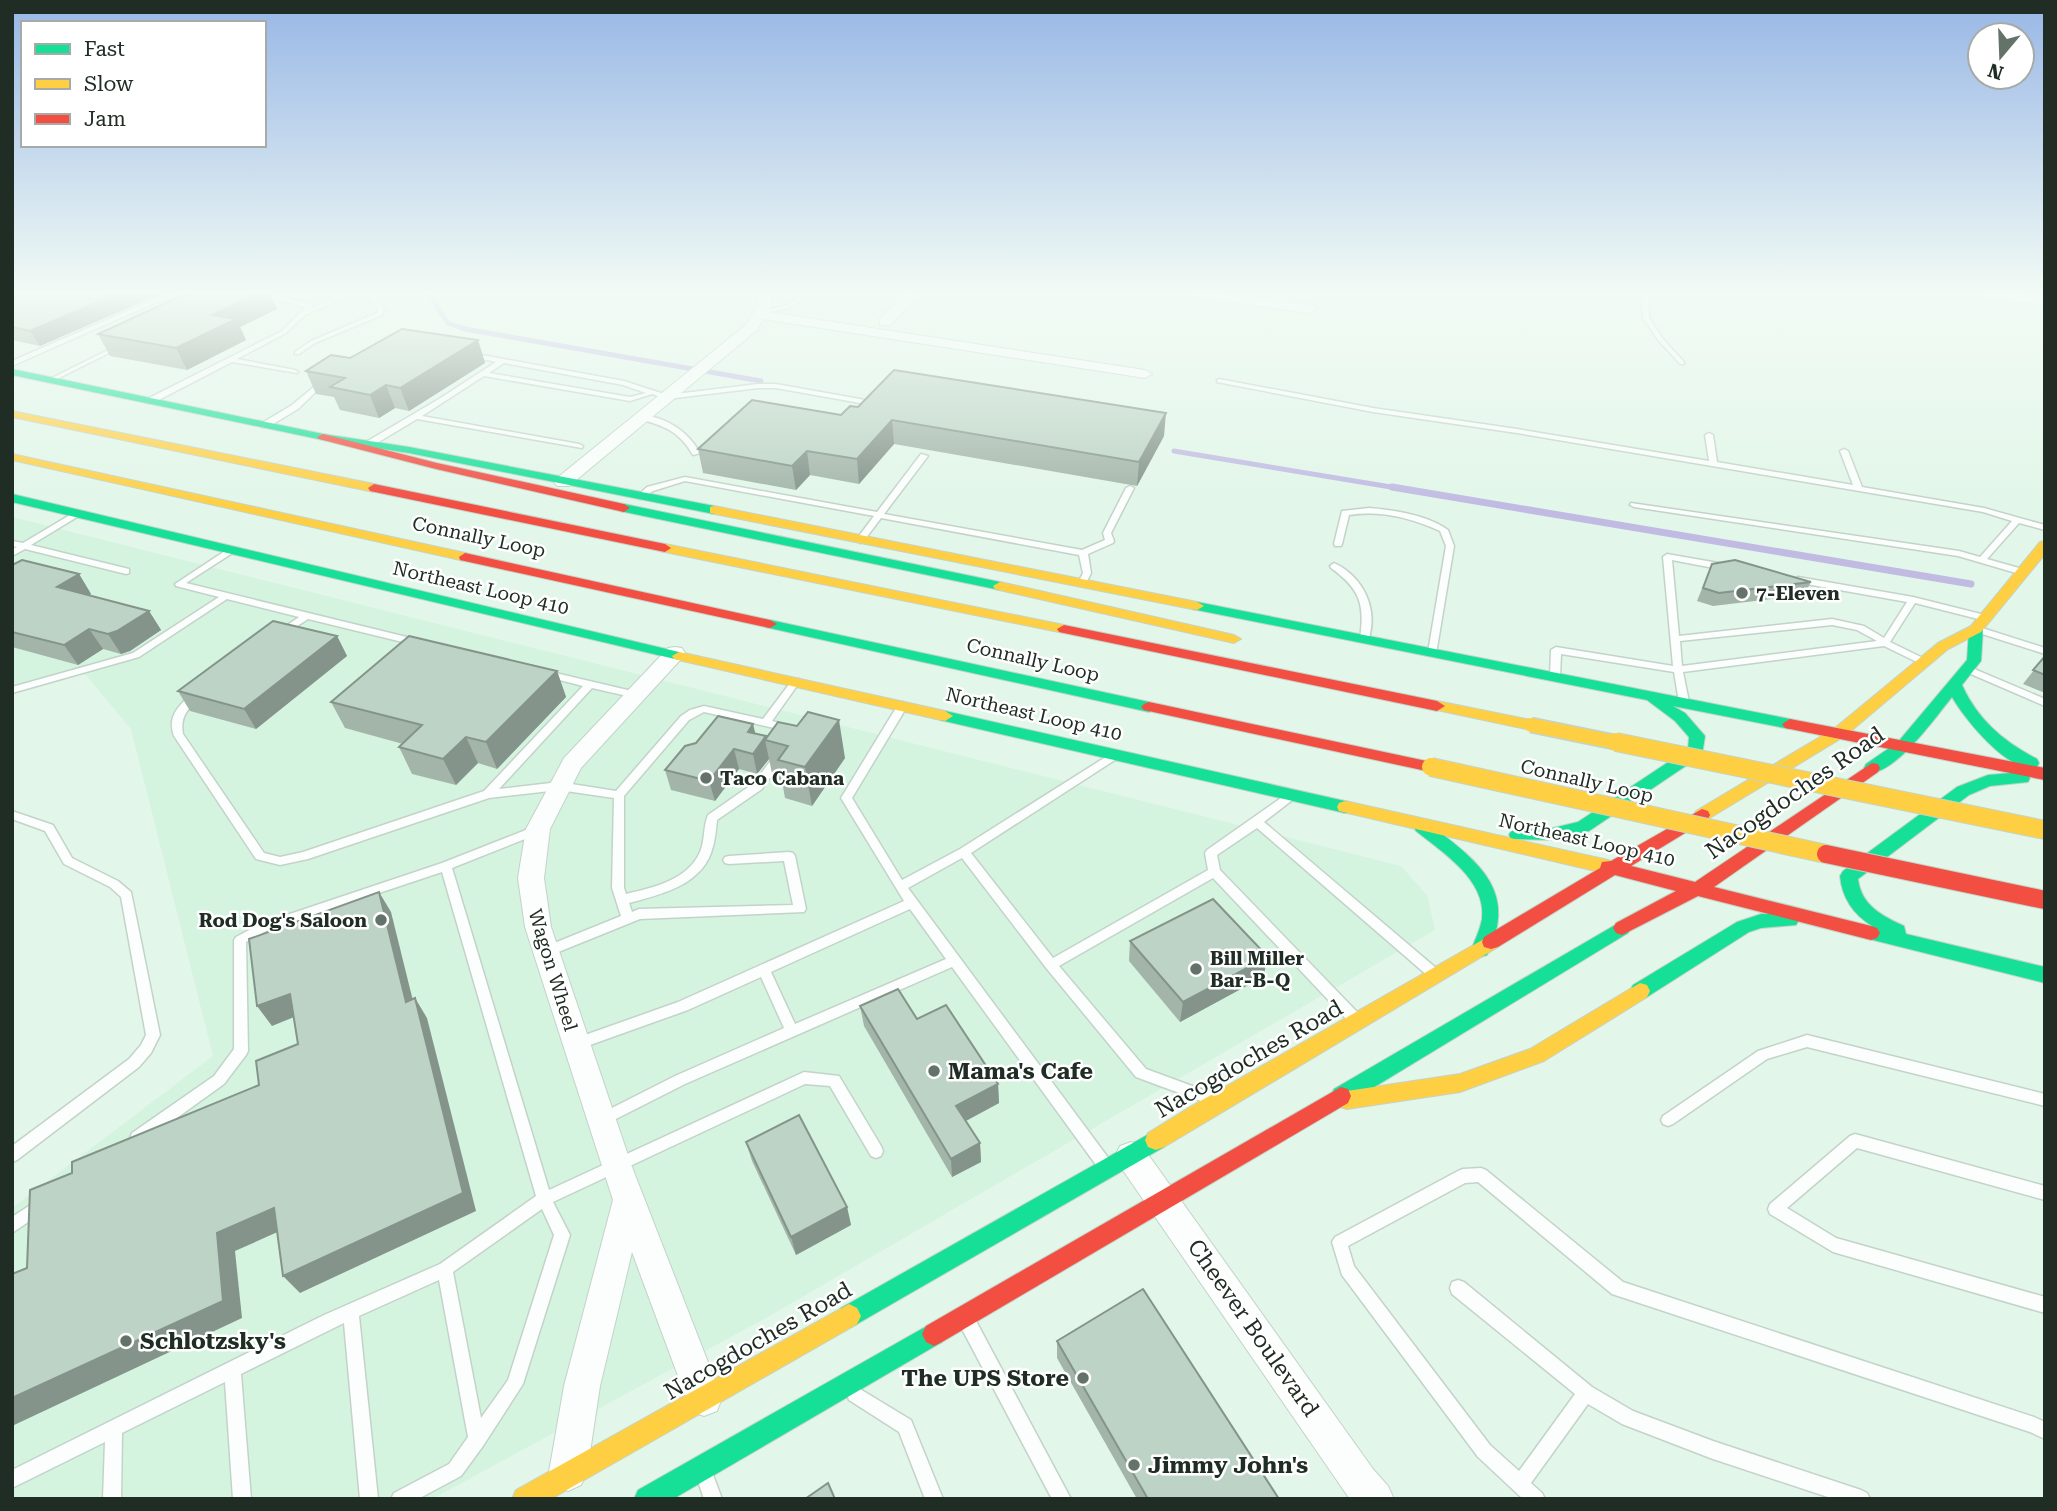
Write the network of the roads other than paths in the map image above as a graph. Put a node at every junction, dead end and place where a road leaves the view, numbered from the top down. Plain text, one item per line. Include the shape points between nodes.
1 (85, 364) edge
2 (226, 364) edge
3 (251, 364) edge
4 (498, 364) edge
5 (516, 364) edge
6 (709, 364) edge
7 (1079, 364) edge
8 (12, 372) edge
9 (295, 372) dead end
10 (482, 374) junction
11 (1145, 374) dead end
12 (332, 376) edge
13 (51, 380) junction
14 (1219, 381) dead end
15 (649, 394) junction
16 (667, 397) junction
17 (150, 401) junction
18 (872, 403) edge
19 (12, 414) edge
20 (417, 417) junction
21 (642, 417) junction
22 (265, 425) junction
23 (1709, 435) dead end
24 (323, 437) junction
25 (369, 444) junction
26 (579, 446) dead end
27 (1844, 451) dead end
28 (696, 453) dead end
29 (925, 456) dead end
30 (12, 457) edge
31 (1713, 463) junction
32 (563, 482) junction
33 (1130, 488) dead end
34 (1858, 488) junction
35 (640, 497) junction
36 (12, 498) edge
37 (1634, 505) dead end
38 (78, 514) junction
39 (879, 515) junction
40 (2018, 519) junction
41 (2045, 528) edge
42 (860, 540) junction
43 (12, 543) edge
44 (1338, 544) dead end
45 (24, 546) junction
46 (231, 550) junction
47 (2043, 551) edge
48 (12, 553) edge
49 (1083, 553) junction
50 (1983, 559) junction
51 (1334, 566) dead end
52 (1735, 569) edge
53 (126, 571) dead end
54 (2023, 572) junction
55 (1790, 579) edge
56 (1082, 583) junction
57 (226, 596) junction
58 (1913, 600) junction
59 (306, 616) junction
60 (1981, 624) junction
61 (273, 639) edge
62 (1365, 639) junction
63 (1675, 639) junction
64 (1247, 642) dead end
65 (1885, 643) junction
66 (431, 646) edge
67 (2045, 651) edge
68 (1433, 652) junction
69 (675, 653) junction
70 (1924, 663) junction
71 (1967, 669) junction
72 (1678, 670) junction
73 (537, 671) edge
74 (1378, 676) dead end
75 (1555, 677) junction
76 (796, 681) junction
77 (590, 684) junction
78 (1954, 684) junction
79 (209, 686) edge
80 (12, 691) edge
81 (636, 695) junction
82 (1646, 695) junction
83 (1684, 702) junction
84 (2045, 703) edge
85 (903, 705) junction
86 (765, 723) junction
87 (1531, 725) junction
88 (1840, 732) junction
89 (790, 742) edge
90 (1904, 746) junction
91 (783, 752) edge
92 (1117, 755) junction
93 (2045, 773) edge
94 (559, 786) junction
95 (488, 794) junction
96 (619, 795) junction
97 (1292, 795) junction
98 (12, 815) edge
99 (1645, 816) junction
100 (1257, 822) junction
101 (1418, 824) junction
102 (538, 829) junction
103 (2045, 830) edge
104 (1471, 835) junction
105 (964, 852) junction
106 (729, 860) dead end
107 (446, 866) junction
108 (1618, 869) junction
109 (1214, 872) junction
110 (1898, 886) dead end
111 (900, 887) junction
112 (1699, 888) junction
113 (622, 900) junction
114 (2045, 900) edge
115 (912, 903) junction
116 (628, 919) junction
117 (1816, 920) junction
118 (1480, 950) junction
119 (1938, 950) junction
120 (546, 952) junction
121 (955, 960) junction
122 (1051, 965) junction
123 (764, 970) junction
124 (2045, 975) edge
125 (1437, 976) junction
126 (1358, 1022) junction
127 (792, 1031) junction
128 (576, 1044) junction
129 (2045, 1100) edge
130 (1217, 1101) junction
131 (1330, 1102) junction
132 (601, 1120) junction
133 (1668, 1120) dead end
134 (127, 1144) edge
135 (876, 1151) dead end
136 (12, 1155) edge
137 (1120, 1162) junction
138 (616, 1167) junction
139 (2045, 1193) edge
140 (544, 1199) junction
141 (47, 1200) edge
142 (1165, 1201) junction
143 (628, 1202) junction
144 (12, 1226) edge
145 (445, 1269) junction
146 (1458, 1288) dead end
147 (2045, 1305) edge
148 (351, 1311) junction
149 (964, 1317) junction
150 (232, 1369) junction
151 (843, 1387) junction
152 (1586, 1394) junction
153 (704, 1398) junction
154 (114, 1428) junction
155 (2045, 1431) edge
156 (477, 1440) junction
157 (703, 1467) junction
158 (12, 1479) edge
159 (1519, 1485) junction
160 (571, 1487) edge
161 (112, 1499) edge
162 (242, 1499) edge
163 (369, 1499) edge
164 (400, 1499) edge
165 (525, 1499) edge
166 (647, 1499) edge
167 (713, 1499) edge
168 (934, 1499) edge
169 (1062, 1499) edge
170 (1375, 1499) edge
171 (1536, 1499) edge
172 (1861, 1499) edge

1 - 13 lane
2 - 17 lane
3 - 9 lane
4 - 10 lane
5 - 15 lane via 624,383
6 - 16 street
7 - 11 street
8 - 13 main road
10 - 15 lane via 630,399
10 - 20 lane
12 - 22 lane
13 - 17 main road
14 - 31 lane via 1373,411
15 - 16 lane
16 - 18 lane via 776,386
16 - 21 street
17 - 22 main road
19 - 87 main road, Connally Loop
20 - 25 lane
20 - 26 lane
21 - 28 lane via 671,425 690,440
21 - 32 street
22 - 24 main road
23 - 31 lane
24 - 25 main road
24 - 64 main road via 526,488 1044,594
25 - 32 main road
27 - 34 lane
29 - 39 lane
30 - 99 main road, Connally Loop, bridge
31 - 34 lane
32 - 35 main road
33 - 49 lane via 1107,533 1110,541
34 - 40 lane
35 - 39 lane via 650,489 685,480
35 - 42 main road
36 - 38 main road, Northeast Loop 410
37 - 50 lane
38 - 45 lane
38 - 46 main road, Northeast Loop 410
39 - 42 lane
39 - 49 lane
40 - 41 lane
40 - 50 lane
42 - 56 main road
43 - 45 lane
44 - 68 lane via 1345,513 1357,510 1424,520 1444,530 1450,547
45 - 48 lane
45 - 53 lane
46 - 57 lane via 179,584
46 - 69 main road, Northeast Loop 410
47 - 54 main road, Nacogdoches Road
49 - 56 lane via 1087,573
50 - 54 lane
51 - 62 lane via 1362,592
52 - 63 lane via 1667,557
54 - 60 main road, Nacogdoches Road
55 - 58 lane
56 - 62 main road
57 - 59 lane
57 - 80 lane via 136,655
58 - 60 lane
58 - 65 lane
59 - 61 lane
59 - 66 lane
60 - 67 lane
60 - 70 main road, Nacogdoches Road
60 - 71 main road, Nacogdoches Road via 1974,661
62 - 68 main road
63 - 65 lane via 1832,622 1860,626
63 - 72 lane
65 - 70 lane
65 - 72 lane
68 - 75 main road
69 - 76 main road, Northeast Loop 410
69 - 81 street, Wagon Wheel
70 - 88 main road, Nacogdoches Road
71 - 78 main road, Nacogdoches Road
71 - 84 lane
72 - 75 lane via 1556,650
72 - 83 lane
73 - 77 lane
74 - 87 main road
75 - 82 main road
76 - 85 main road, Northeast Loop 410
76 - 86 lane
77 - 81 lane
77 - 95 lane
78 - 90 main road, Nacogdoches Road
78 - 93 main road via 1959,702 1981,730
79 - 95 lane via 180,709 175,723 178,734 260,856 280,861 304,856
81 - 94 street, Wagon Wheel via 572,764
82 - 83 main road
82 - 104 main road via 1680,717 1697,736 1696,751 1583,827 1553,834
83 - 88 main road
85 - 92 main road, Northeast Loop 410
85 - 111 lane via 846,797
86 - 89 lane via 793,731
86 - 96 lane via 704,709 694,712
87 - 103 main road, Connally Loop, bridge
88 - 90 main road
88 - 108 main road, Nacogdoches Road
90 - 93 main road
90 - 112 main road, Nacogdoches Road
91 - 113 lane via 758,786 712,818 705,854 695,868 666,888
92 - 97 main road, Northeast Loop 410
92 - 105 lane
93 - 119 main road via 1989,781 1963,790 1849,876 1854,901 1868,915
94 - 95 lane
94 - 96 lane
94 - 102 street, Wagon Wheel
96 - 113 lane via 618,888
97 - 100 lane
97 - 101 main road, Northeast Loop 410
98 - 136 lane via 49,828 68,861 127,895 153,1035 134,1063
99 - 110 main road, bridge
99 - 114 main road, Connally Loop, bridge
100 - 109 lane via 1211,853
100 - 125 lane
101 - 104 main road, Northeast Loop 410
101 - 118 main road via 1469,867 1485,890 1492,913
102 - 107 lane
102 - 120 street, Wagon Wheel via 531,878
104 - 108 main road, Northeast Loop 410
105 - 111 lane
105 - 122 lane
106 - 116 lane via 789,856 800,909 639,914
107 - 134 lane via 264,927 240,940 241,1051 219,1080
107 - 140 lane
108 - 112 main road, Northeast Loop 410
108 - 118 main road, Nacogdoches Road
109 - 122 lane
109 - 126 lane
111 - 115 lane
112 - 117 main road, Northeast Loop 410
112 - 131 main road, Nacogdoches Road via 1656,908
113 - 116 lane
115 - 121 lane
115 - 123 lane
116 - 120 lane
117 - 119 main road, Northeast Loop 410
117 - 131 main road via 1761,921 1743,926 1537,1055 1460,1083
118 - 125 main road, Nacogdoches Road
119 - 124 main road, Northeast Loop 410
120 - 128 street, Wagon Wheel
121 - 127 lane
121 - 137 lane
122 - 130 lane via 1141,1073
123 - 127 lane
123 - 128 lane via 683,1006
125 - 126 main road, Nacogdoches Road
126 - 130 main road, Nacogdoches Road
127 - 132 lane
128 - 132 street, Wagon Wheel
129 - 133 lane via 1807,1041 1763,1055
130 - 137 main road, Nacogdoches Road
131 - 142 main road, Nacogdoches Road
132 - 138 street, Wagon Wheel
135 - 138 lane via 834,1080 804,1078
137 - 142 street, Cheever Boulevard
137 - 153 main road, Nacogdoches Road
138 - 140 lane
138 - 143 street, Wagon Wheel
139 - 147 lane via 1855,1141 1775,1209 1833,1245
140 - 145 lane
140 - 156 lane via 562,1235 515,1384
141 - 144 lane
142 - 149 main road, Nacogdoches Road
142 - 170 street, Cheever Boulevard
143 - 153 street, Wagon Wheel
143 - 160 street via 582,1386
145 - 148 lane
145 - 156 lane
146 - 152 lane
148 - 150 lane
148 - 163 lane
149 - 151 main road, Nacogdoches Road
149 - 169 lane
150 - 154 lane
150 - 162 lane
151 - 157 main road, Nacogdoches Road
151 - 168 lane via 905,1426
152 - 159 lane
152 - 172 lane via 1628,1418
153 - 160 main road, Nacogdoches Road
154 - 158 lane
154 - 161 lane
155 - 159 lane via 1618,1288 1482,1175 1463,1177 1340,1242 1346,1270 1484,1451
156 - 164 lane via 455,1470
157 - 166 main road, Nacogdoches Road
157 - 167 lane
159 - 171 lane
160 - 165 main road, Nacogdoches Road

